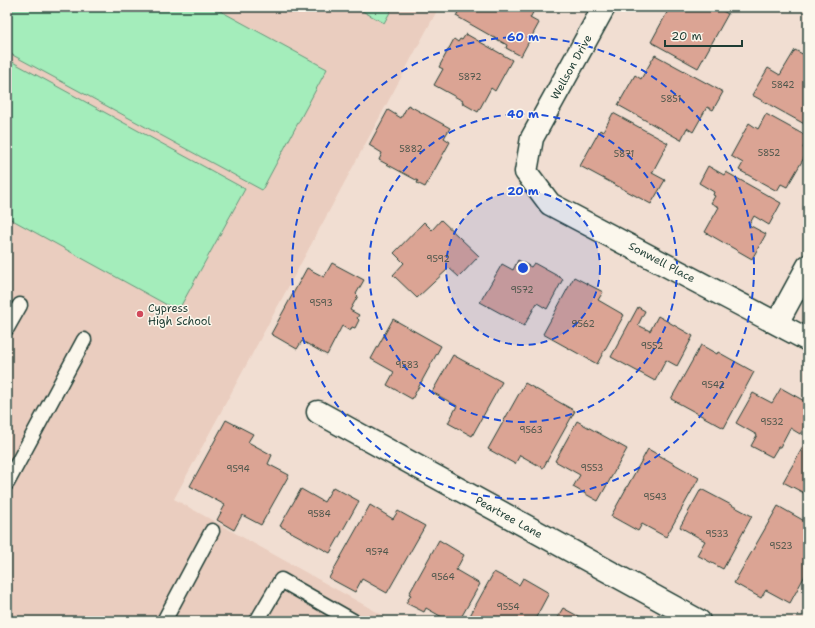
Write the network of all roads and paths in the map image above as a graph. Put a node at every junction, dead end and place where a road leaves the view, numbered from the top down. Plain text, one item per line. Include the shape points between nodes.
1 (604, 7) edge
2 (526, 172) joint
3 (808, 266) edge
4 (20, 305) dead end
5 (777, 323) junction
6 (7, 328) edge
7 (84, 340) dead end
8 (808, 340) edge
9 (318, 412) dead end
10 (7, 483) edge
11 (212, 531) dead end
12 (164, 621) edge
13 (257, 621) edge
14 (353, 621) edge
15 (699, 621) edge

1 - 2 street, Wellson Drive via 532,138
2 - 5 street, Sonwell Place via 550,204
3 - 5 street
4 - 6 lane
5 - 8 street, Sonwell Place
7 - 10 lane
9 - 15 street, Peartree Lane
11 - 12 lane
13 - 14 lane via 281,580

